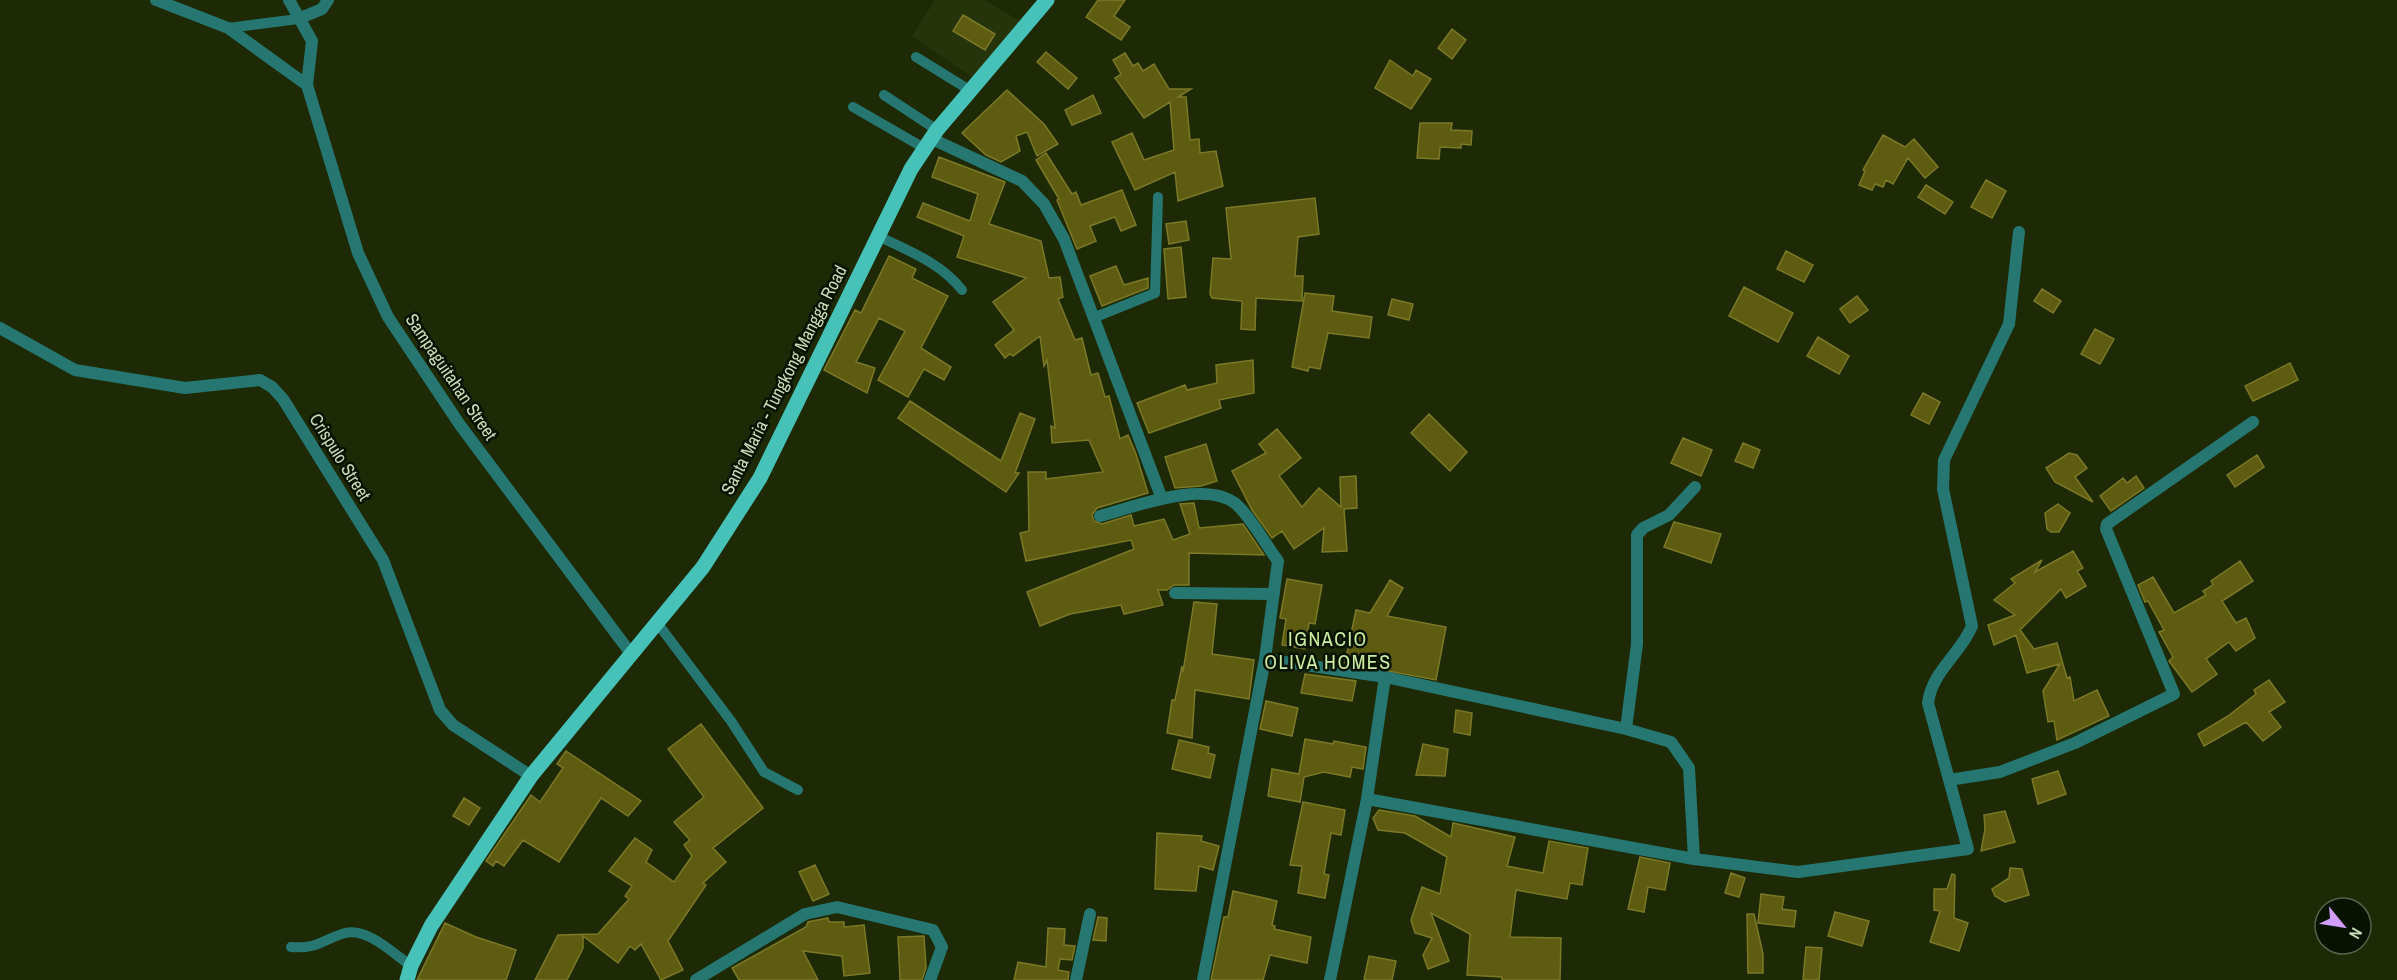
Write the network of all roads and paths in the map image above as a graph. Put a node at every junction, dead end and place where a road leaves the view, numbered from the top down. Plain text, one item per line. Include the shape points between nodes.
1 (156, 0) edge
2 (290, 0) edge
3 (328, 0) edge
4 (1047, 0) edge
5 (298, 18) junction
6 (228, 28) junction
7 (916, 57) dead end
8 (307, 85) junction
9 (971, 91) junction
10 (884, 95) dead end
11 (854, 107) dead end
12 (930, 139) junction
13 (1158, 197) dead end
14 (2019, 232) dead end
15 (878, 236) junction
16 (962, 290) dead end
17 (1093, 318) junction
18 (0, 328) edge
19 (2253, 422) dead end
20 (1695, 487) dead end
21 (1162, 499) junction
22 (1100, 516) dead end
23 (1175, 593) dead end
24 (1274, 594) junction
25 (657, 624) junction
26 (632, 655) junction
27 (1265, 659) junction
28 (1384, 677) junction
29 (1626, 729) junction
30 (531, 776) junction
31 (1949, 780) junction
32 (798, 790) dead end
33 (1367, 799) junction
34 (1694, 859) junction
35 (1090, 914) dead end
36 (291, 947) dead end
37 (409, 973) edge
38 (696, 980) edge
39 (930, 980) edge
40 (1076, 980) edge
41 (1203, 980) edge
42 (1330, 980) edge

1 - 6 street
2 - 5 street, Sampaguitahan Street
3 - 5 street via 321,9
4 - 9 main road, Santa Maria - Tungkong Mangga Road
5 - 6 lane
5 - 8 street, Sampaguitahan Street via 312,41
6 - 8 street
7 - 9 lane
8 - 26 street, Sampaguitahan Street via 358,253 388,316 460,425
9 - 12 main road, Santa Maria - Tungkong Mangga Road
10 - 12 lane
11 - 12 lane
12 - 15 main road, Santa Maria - Tungkong Mangga Road
12 - 17 street via 1022,181 1044,204 1064,239
13 - 17 lane via 1155,293
14 - 31 street via 2009,324 1944,460 1943,489 1972,626 1966,640 1930,686 1929,703
15 - 16 lane via 935,264
15 - 25 main road, Santa Maria - Tungkong Mangga Road via 760,478 703,567
17 - 21 street
18 - 30 street, Crispulo Street via 75,370 185,388 260,380 272,387 383,560 440,710 453,725
19 - 31 street via 2107,524 2174,693 2064,747 2000,771
20 - 29 street via 1669,515 1637,535 1636,644
21 - 22 street
21 - 24 street via 1204,494 1221,496 1236,504 1278,561
23 - 24 street
24 - 27 street
25 - 26 main road, Santa Maria - Tungkong Mangga Road
25 - 32 lane via 731,721 764,772
26 - 30 main road, Santa Maria - Tungkong Mangga Road
27 - 28 street
27 - 41 street
28 - 29 street
28 - 33 street
29 - 34 street via 1671,742 1689,768
30 - 37 main road, Santa Maria - Tungkong Mangga Road via 431,926
31 - 34 street via 1968,849 1798,872
33 - 34 street
33 - 42 street
35 - 40 street
36 - 37 lane via 311,948 346,933 360,933
38 - 39 street via 805,914 837,907 933,930 942,947

